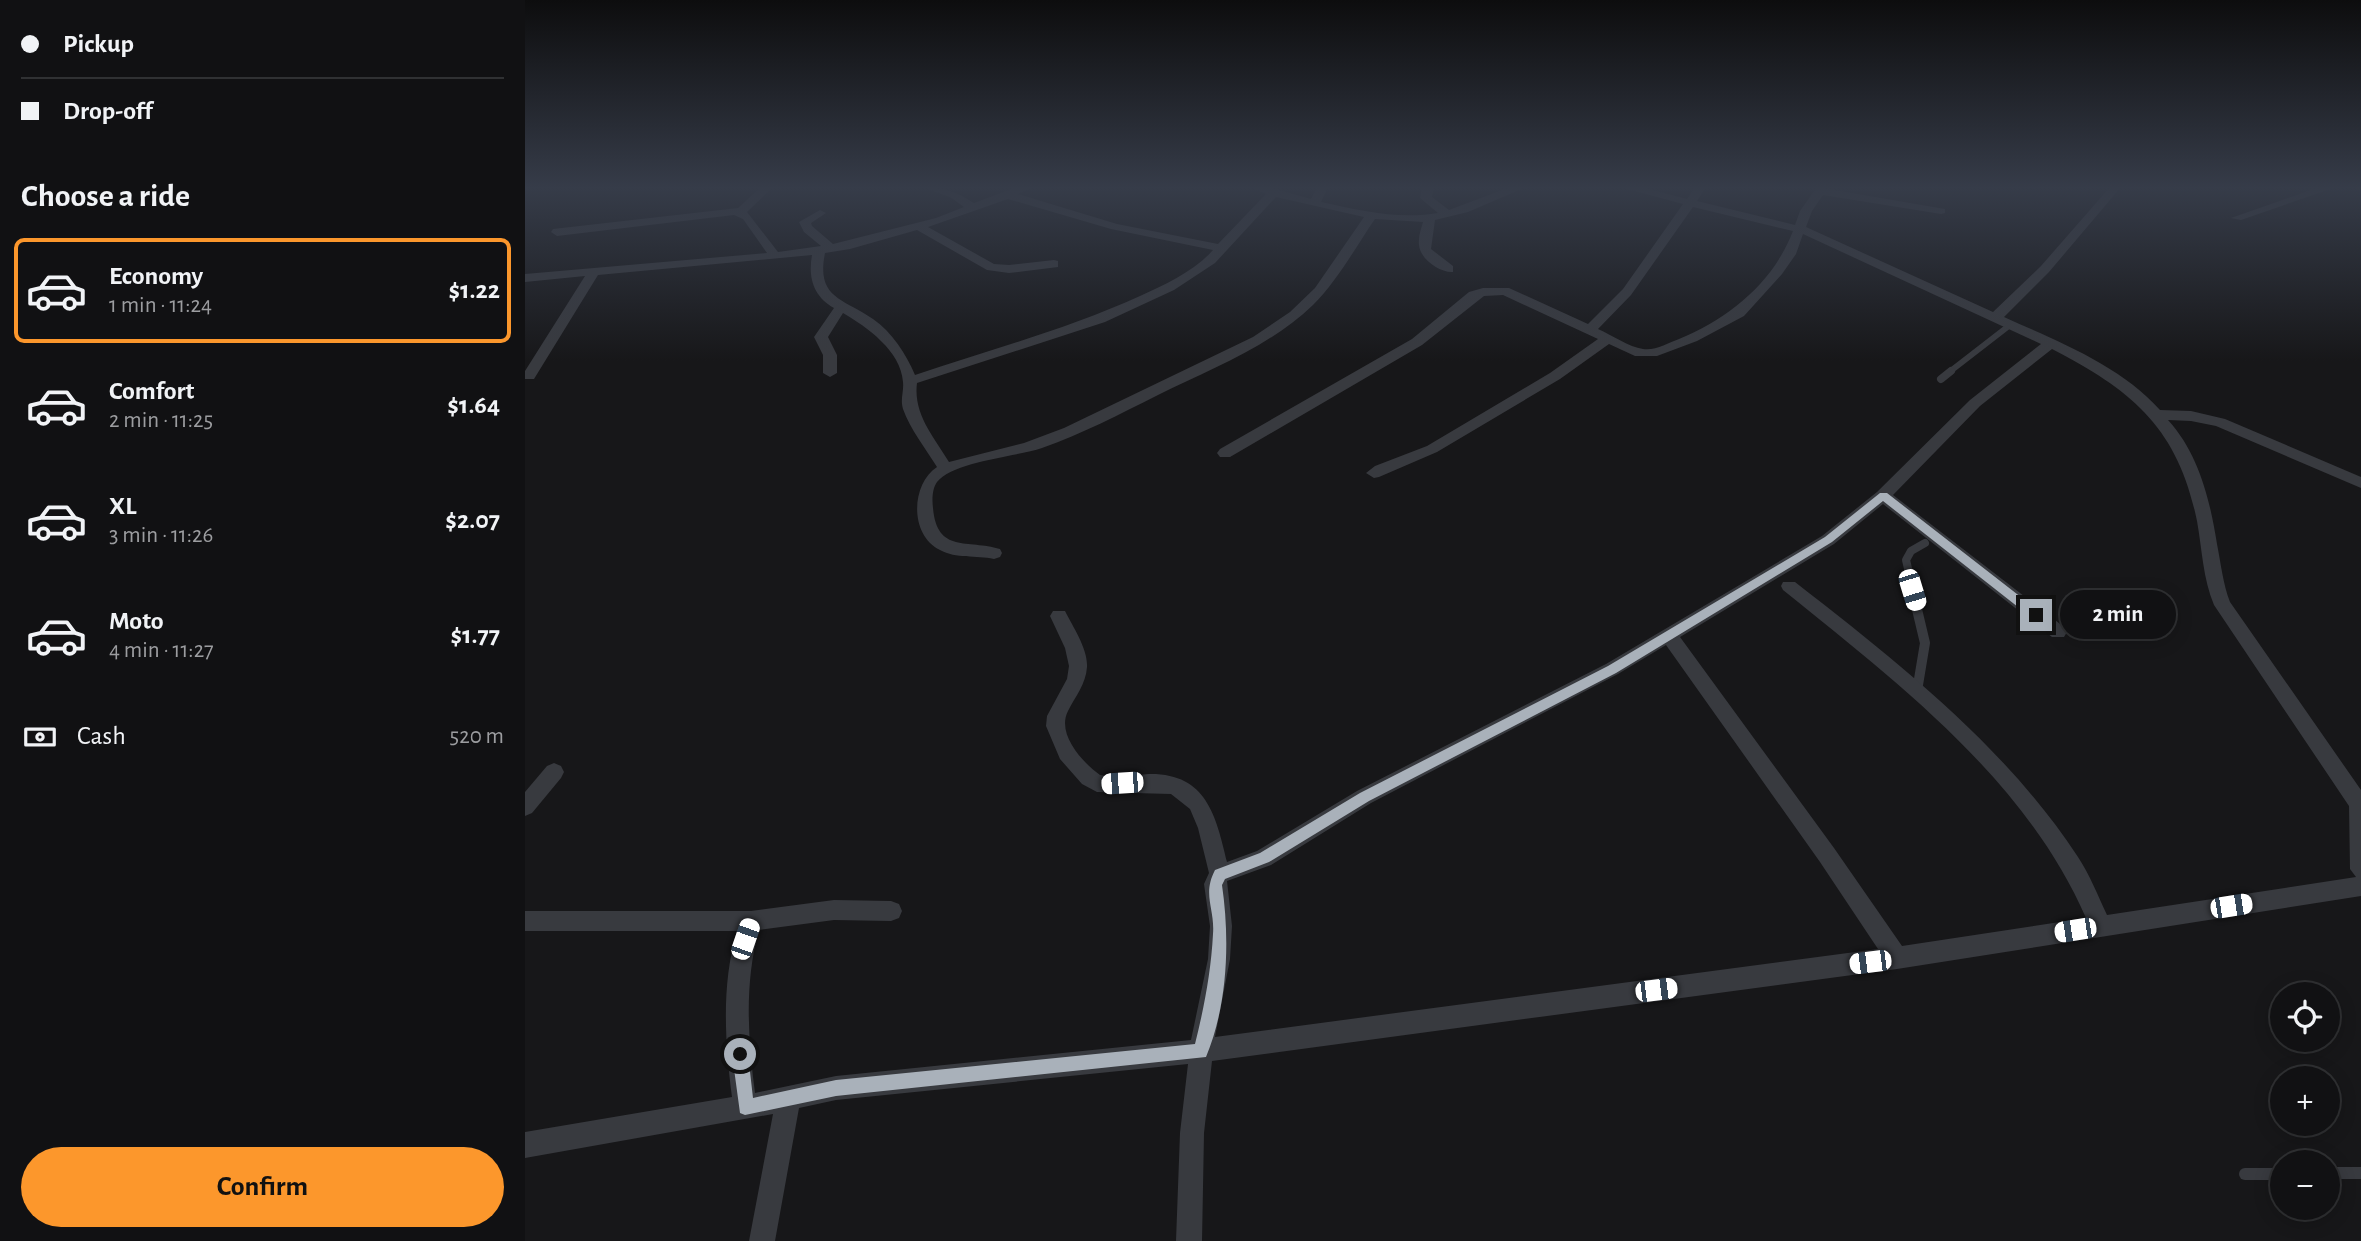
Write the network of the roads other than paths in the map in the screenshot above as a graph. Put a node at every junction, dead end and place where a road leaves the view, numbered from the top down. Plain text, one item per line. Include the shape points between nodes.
1 (767, 245) edge
2 (825, 245) edge
3 (846, 245) edge
4 (952, 245) edge
5 (1202, 245) edge
6 (1226, 245) edge
7 (1352, 245) edge
8 (1424, 245) edge
9 (1660, 245) edge
10 (1792, 245) edge
11 (1837, 245) edge
12 (2066, 245) edge
13 (1223, 249) junction
14 (825, 250) junction
15 (775, 256) junction
16 (1054, 264) dead end
17 (1449, 269) dead end
18 (593, 274) junction
19 (525, 278) edge
20 (841, 307) junction
21 (2002, 322) junction
22 (1590, 330) junction
23 (1607, 339) junction
24 (2051, 343) junction
25 (830, 373) dead end
26 (529, 376) dead end
27 (1941, 379) dead end
28 (910, 381) junction
29 (2157, 415) junction
30 (1225, 453) dead end
31 (945, 467) junction
32 (1374, 473) dead end
33 (2361, 484) edge
34 (1883, 495) junction
35 (1925, 543) dead end
36 (994, 553) dead end
37 (1789, 586) dead end
38 (1059, 616) dead end
39 (2058, 632) dead end
40 (1669, 636) junction
41 (1917, 691) junction
42 (554, 772) dead end
43 (525, 807) edge
44 (2361, 869) edge
45 (1220, 874) junction
46 (2361, 886) edge
47 (891, 911) dead end
48 (525, 921) edge
49 (751, 921) junction
50 (2101, 926) junction
51 (1897, 958) junction
52 (1201, 1051) junction
53 (788, 1099) junction
54 (745, 1107) junction
55 (525, 1145) edge
56 (2340, 1173) edge
57 (2361, 1173) edge
58 (2245, 1174) dead end
59 (2270, 1174) edge
60 (762, 1241) edge
61 (1189, 1241) edge

1 - 15 street
2 - 14 street
3 - 14 street
4 - 16 street via 991,267
5 - 13 street
6 - 13 street
7 - 31 street via 1311,299 1250,342 1070,432
8 - 17 street via 1427,256
9 - 22 street via 1627,292
10 - 23 street via 1778,271 1739,313 1692,338 1657,352 1636,352
11 - 21 street
12 - 21 street
13 - 28 street via 1188,277 1125,309
14 - 15 street
14 - 20 street via 815,271 820,288
15 - 18 street
18 - 19 street
18 - 26 street
20 - 25 street via 821,337 830,355
20 - 28 street via 870,323 894,347
21 - 24 street
21 - 27 lane
22 - 23 street
22 - 30 street via 1505,291 1474,295 1408,348
23 - 32 street via 1555,376 1432,449
24 - 29 street via 2131,392
24 - 34 street via 1975,403
28 - 31 street via 911,411
29 - 33 street via 2220,422
29 - 44 street via 2173,435 2193,477 2223,605 2359,804
31 - 36 street via 931,479 924,499 937,540 951,548
34 - 39 street
34 - 40 street via 1828,540
35 - 41 lane via 1906,560 1925,643
37 - 41 street
38 - 45 street via 1078,663 1054,724 1068,755 1098,784 1157,783 1190,795 1203,814
40 - 45 street via 1364,797 1264,858
40 - 51 street
41 - 50 street via 1989,759 2028,807 2072,865
42 - 43 street
45 - 52 street via 1215,884 1221,926 1219,959
46 - 50 street
47 - 49 street via 834,910
48 - 49 street
49 - 54 street via 740,972
50 - 51 street
51 - 52 street
52 - 53 street via 938,1076 836,1088
52 - 61 street via 1192,1133
53 - 54 street
53 - 60 street
54 - 55 street
56 - 57 lane
58 - 59 lane

